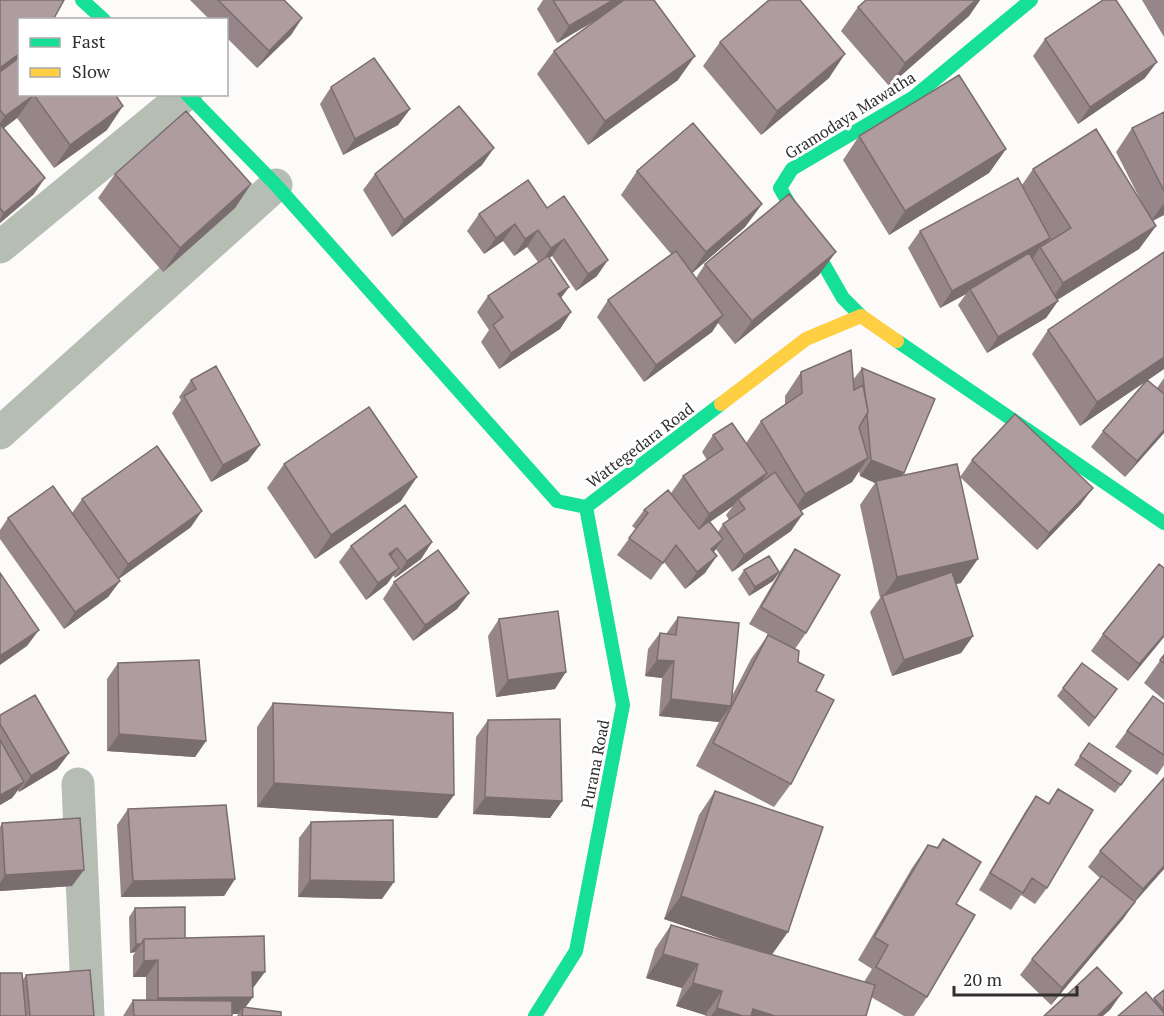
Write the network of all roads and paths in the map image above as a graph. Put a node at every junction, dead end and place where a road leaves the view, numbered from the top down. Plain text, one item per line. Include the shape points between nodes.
1 (82, 0) edge
2 (1031, 0) edge
3 (102, 18) edge
4 (184, 96) edge
5 (188, 96) edge
6 (276, 185) junction
7 (0, 248) edge
8 (861, 316) junction
9 (0, 433) edge
10 (586, 507) junction
11 (1164, 523) edge
12 (78, 784) dead end
13 (88, 1016) edge
14 (535, 1016) edge

1 - 3 street
2 - 8 street, Gramodaya Mawatha via 914,97 792,169 780,188 843,298
4 - 7 street
5 - 6 street, Wattegedara Road
6 - 9 street
6 - 10 street, Wattegedara Road via 557,501
8 - 10 street, Wattegedara Road via 806,339
8 - 11 street
10 - 14 street, Purana Road via 623,705 576,951
12 - 13 street

